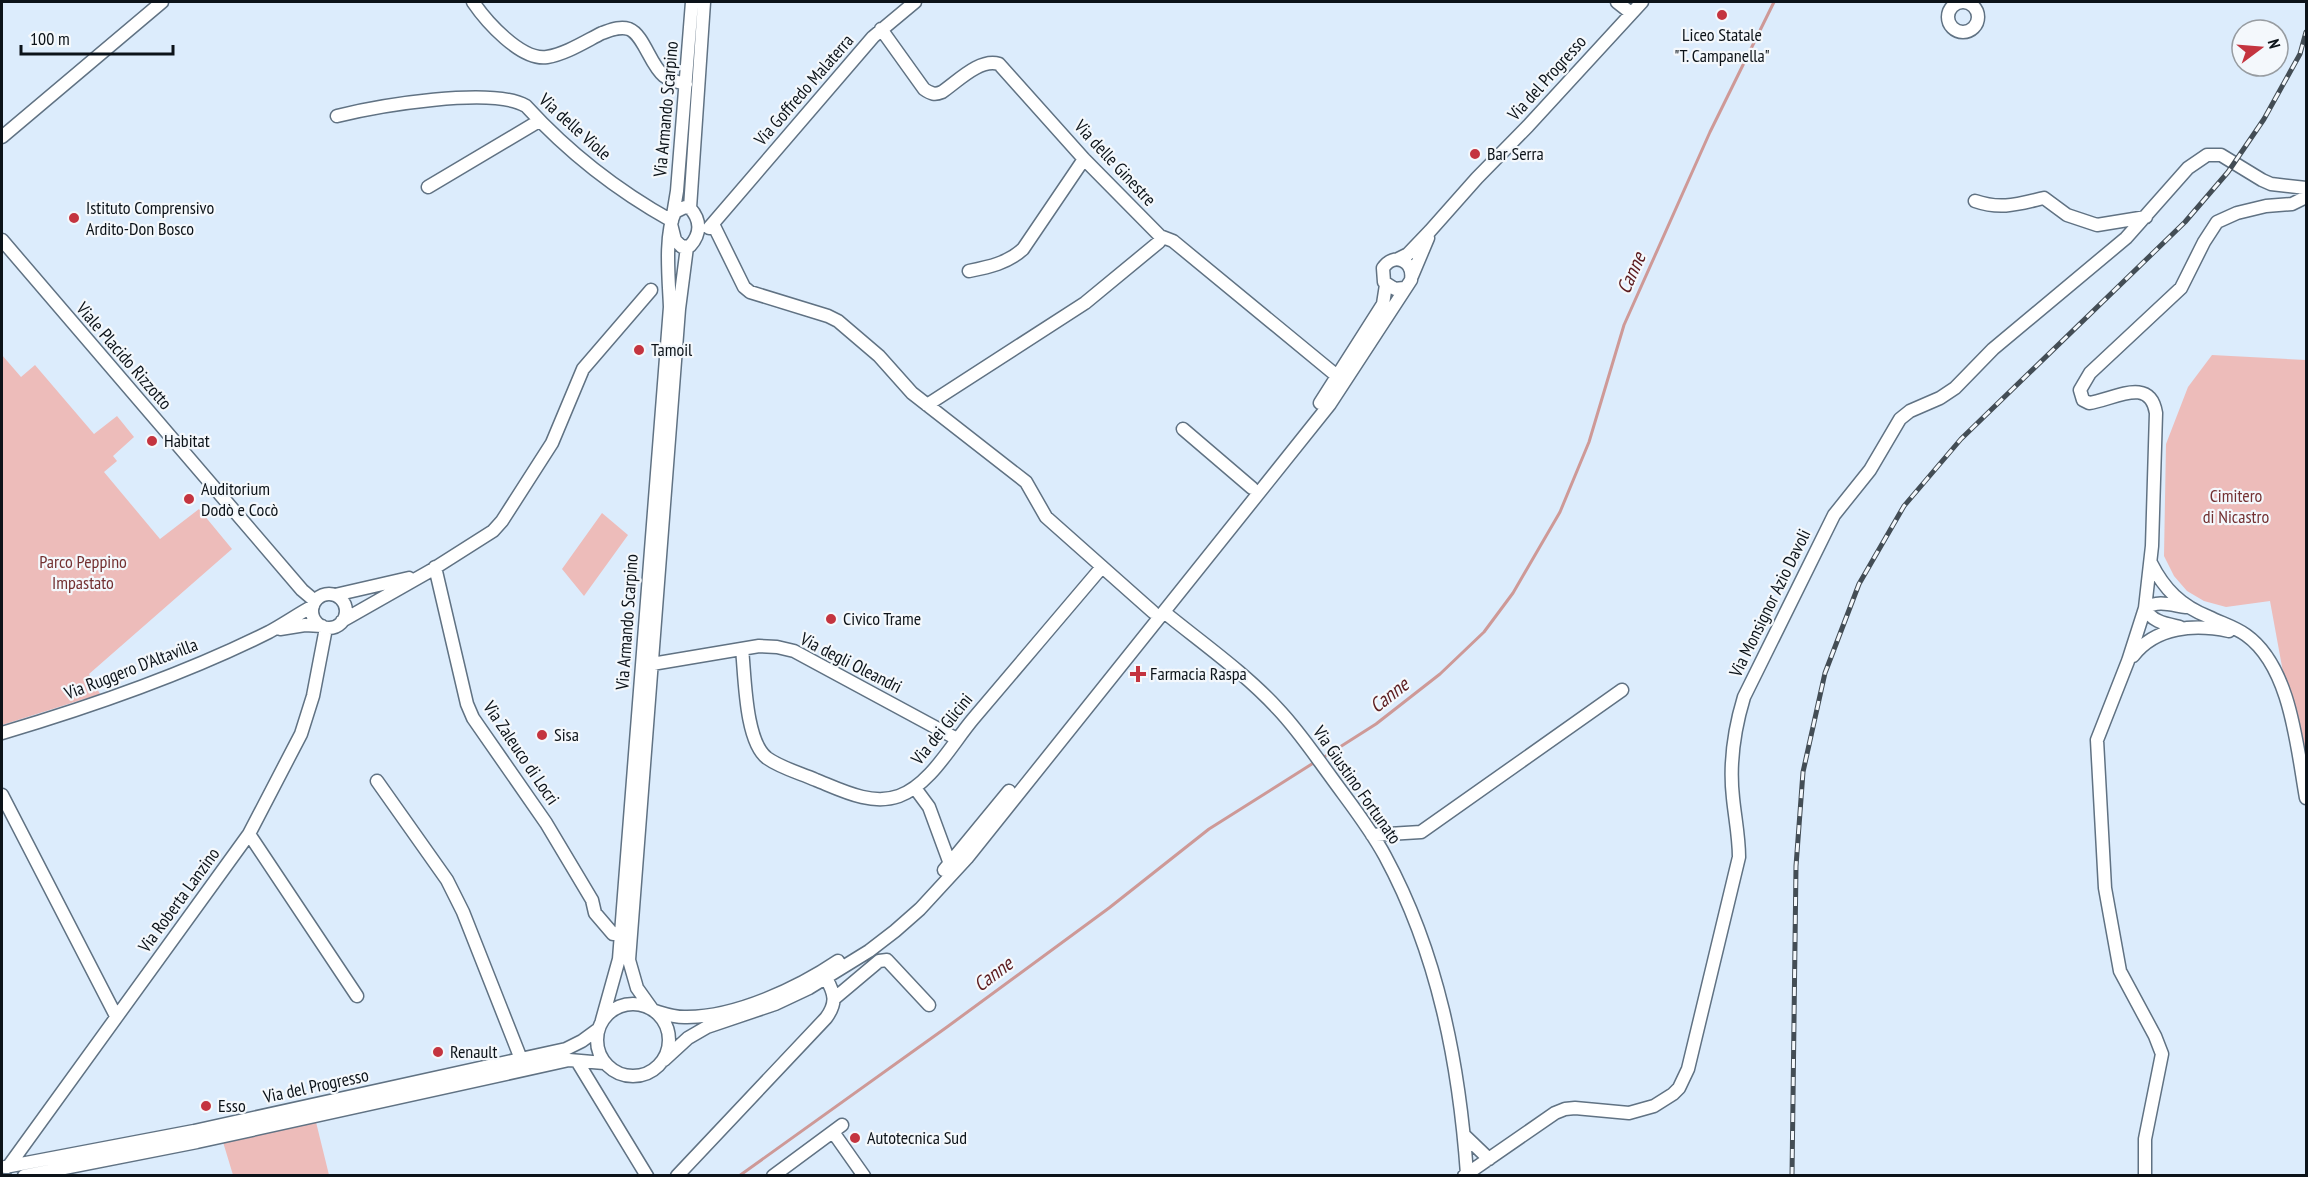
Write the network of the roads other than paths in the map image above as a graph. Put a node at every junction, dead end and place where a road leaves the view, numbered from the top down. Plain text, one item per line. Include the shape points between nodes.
1 (162, 2) edge
2 (472, 2) edge
3 (692, 2) edge
4 (704, 2) edge
5 (915, 2) edge
6 (1617, 2) edge
7 (1642, 2) edge
8 (1631, 13) junction
9 (882, 29) junction
10 (686, 84) junction
11 (337, 116) dead end
12 (539, 120) junction
13 (2, 137) edge
14 (1084, 159) junction
15 (428, 187) dead end
16 (2307, 188) edge
17 (2307, 197) edge
18 (1975, 201) dead end
19 (726, 207) junction
20 (690, 208) junction
21 (2146, 217) junction
22 (698, 219) junction
23 (672, 221) junction
24 (713, 224) junction
25 (1430, 231) junction
26 (698, 235) junction
27 (1160, 236) junction
28 (2, 240) edge
29 (687, 247) junction
30 (1398, 259) junction
31 (686, 269) junction
32 (969, 271) dead end
33 (667, 272) junction
34 (1412, 276) junction
35 (1386, 285) junction
36 (669, 287) junction
37 (1404, 288) junction
38 (651, 290) junction
39 (1337, 376) junction
40 (927, 405) junction
41 (1183, 429) dead end
42 (1252, 488) junction
43 (2151, 561) junction
44 (1102, 567) junction
45 (433, 569) junction
46 (334, 595) junction
47 (314, 603) junction
48 (2188, 607) junction
49 (2145, 608) junction
50 (1159, 612) junction
51 (342, 621) junction
52 (324, 627) junction
53 (2184, 628) junction
54 (270, 632) junction
55 (2245, 634) junction
56 (742, 649) junction
57 (2128, 661) junction
58 (652, 664) junction
59 (1622, 690) dead end
60 (2, 733) edge
61 (957, 739) junction
62 (377, 781) dead end
63 (915, 788) junction
64 (2, 795) edge
65 (2307, 798) edge
66 (249, 834) junction
67 (1372, 835) junction
68 (950, 864) junction
69 (621, 934) junction
70 (826, 978) junction
71 (357, 996) dead end
72 (835, 998) junction
73 (929, 1005) dead end
74 (653, 1010) junction
75 (116, 1016) junction
76 (600, 1025) junction
77 (521, 1059) junction
78 (664, 1060) junction
79 (577, 1061) junction
80 (604, 1063) junction
81 (1464, 1134) junction
82 (1489, 1159) junction
83 (5, 1167) edge
84 (1466, 1175) edge
85 (24, 1176) edge
86 (647, 1176) edge
87 (677, 1176) edge
88 (773, 1176) edge
89 (864, 1176) edge
90 (2145, 1176) edge

1 - 13 street
2 - 10 street via 504,38 517,48 542,57 613,29 628,29 666,78
3 - 10 street, Via Armando Scarpino
4 - 20 street, Via Armando Scarpino
5 - 9 street, Via Goffredo Malaterra
6 - 8 street
7 - 8 street, Via del Progresso
8 - 25 street, Via del Progresso
9 - 14 street, Via delle Ginestre via 929,92 942,92 981,65 999,64
9 - 19 street, Via Goffredo Malaterra
10 - 23 street, Via Armando Scarpino
11 - 12 street, Via delle Viole via 377,106 484,98 518,102
12 - 15 street
12 - 23 street, Via delle Viole via 606,179
14 - 27 street, Via delle Ginestre
14 - 32 street via 1023,249 1006,261
16 - 21 street, Via Monsignor Azio Davoli via 2271,184 2227,158 2207,155 2188,168
17 - 43 street via 2292,204 2237,213 2217,222 2181,288 2090,373 2080,390 2083,400 2089,403 2142,392 2154,401
18 - 21 street via 2003,207 2044,198 2067,215 2097,225
19 - 22 street, Via Goffredo Malaterra via 715,216
19 - 24 street, Via Goffredo Malaterra
20 - 22 street
20 - 23 street via 679,209
21 - 82 street, Via Monsignor Azio Davoli via 1993,349 1955,388 1900,419 1870,470 1834,515 1744,697 1736,726 1733,796 1739,857 1688,1069 1679,1089 1664,1101 1629,1113 1565,1109
22 - 26 street
23 - 29 street via 675,240
23 - 33 street, Via Armando Scarpino
24 - 26 street, Via Goffredo Malaterra
24 - 40 street, Via Giustino Fortunato via 744,287 838,321
25 - 30 street, Via del Progresso
25 - 34 street
26 - 29 street
27 - 39 street, Via delle Ginestre via 1173,241
27 - 40 street via 1159,242 1085,303
28 - 47 street, Viale Placido Rizzotto
29 - 31 street, Via Armando Scarpino
30 - 34 street via 1407,262
30 - 35 street via 1390,260 1383,268
31 - 36 street
31 - 58 street, Via Armando Scarpino via 679,309
33 - 36 street, Via Armando Scarpino
33 - 38 street
34 - 37 street
35 - 37 street
35 - 39 street via 1383,304
36 - 38 street
36 - 69 street, Via Armando Scarpino
37 - 50 street via 1330,404
38 - 45 street via 583,369 552,443 502,521 493,531
39 - 42 street
40 - 44 street, Via Giustino Fortunato via 1026,482 1046,517
41 - 42 street
42 - 50 street
43 - 48 street via 2160,581
43 - 49 street
44 - 50 street, Via Giustino Fortunato
44 - 61 street, Via dei Glicini
45 - 46 street via 392,583
45 - 51 street
45 - 69 street, Via Zaleuco di Locri via 473,718 546,823 592,900 595,913 613,934
46 - 47 street via 324,595
46 - 51 street via 345,606
47 - 52 street via 314,620
47 - 54 street, Via Ruggero D'Altavilla
48 - 49 street via 2162,603
48 - 55 street
49 - 53 street via 2154,619
49 - 57 street
50 - 67 street, Via Giustino Fortunato via 1278,708
50 - 68 street
50 - 70 street via 943,884 896,931
51 - 52 street via 335,627
52 - 54 street, Via Ruggero D'Altavilla via 291,627
52 - 66 street, Via Roberta Lanzino via 313,696 301,734
53 - 55 street
53 - 57 street via 2140,646
54 - 60 street, Via Ruggero D'Altavilla via 158,681
55 - 65 street via 2272,664 2282,688 2292,716
56 - 58 street, Via degli Oleandri
56 - 61 street, Via degli Oleandri via 759,646 794,651
56 - 63 street, Via dei Glicini via 751,727 765,756 779,765 872,799 890,799
57 - 90 street via 2097,740 2105,888 2120,972 2162,1054 2145,1139
58 - 74 street, Via Armando Scarpino via 629,960 637,988
59 - 67 street via 1420,832
61 - 63 street, Via dei Glicini
62 - 77 street via 447,880
63 - 68 street via 929,807
64 - 75 street
66 - 71 street
66 - 75 street, Via Roberta Lanzino
67 - 81 street, Via Giustino Fortunato via 1414,916 1432,964
68 - 74 street via 890,925 805,980 771,996 704,1017 684,1018
69 - 76 street, Via Armando Scarpino via 619,959
70 - 72 street
70 - 78 street via 775,1004 707,1027
72 - 73 street via 879,961 887,960
72 - 87 street via 834,1008 826,1018
74 - 76 street via 642,1005 619,1006
74 - 78 street via 662,1019 669,1039
75 - 83 street, Via Roberta Lanzino
76 - 77 street, Via del Progresso via 566,1049
76 - 80 street via 596,1041
77 - 83 street, Via del Progresso via 194,1131
78 - 80 street via 646,1074 634,1077 612,1071
79 - 80 street, Via del Progresso
79 - 85 street, Via del Progresso
79 - 86 street
81 - 82 street
81 - 84 street, Via Giustino Fortunato
82 - 84 street, Via Monsignor Azio Davoli
88 - 89 street via 837,1128

